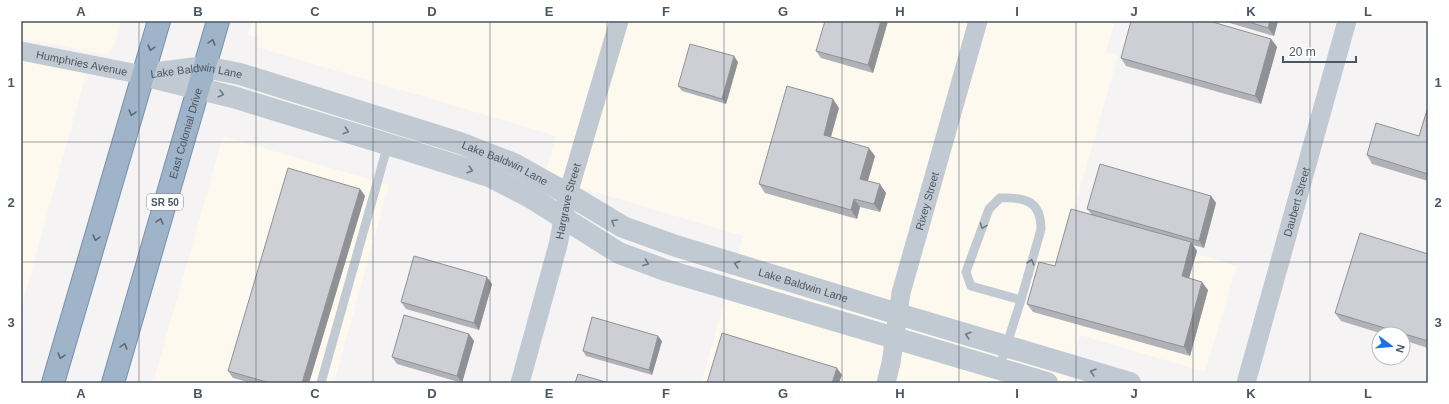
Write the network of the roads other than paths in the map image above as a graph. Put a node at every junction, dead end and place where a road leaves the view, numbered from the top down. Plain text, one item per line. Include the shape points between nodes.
1 (159, 21) edge
2 (218, 21) edge
3 (619, 21) edge
4 (978, 21) edge
5 (1347, 21) edge
6 (21, 51) edge
7 (205, 67) junction
8 (143, 75) junction
9 (198, 89) junction
10 (388, 144) junction
11 (568, 194) junction
12 (564, 218) junction
13 (1021, 300) junction
14 (898, 314) junction
15 (895, 338) junction
16 (1005, 346) junction
17 (999, 369) junction
18 (54, 383) edge
19 (113, 383) edge
20 (321, 383) edge
21 (520, 383) edge
22 (886, 383) edge
23 (1047, 383) edge
24 (1130, 383) edge
25 (1246, 383) edge

1 -> 8 highway
7 -> 2 highway, East Colonial Drive / SR 50
3 - 11 street, Hargrave Street
4 - 14 street, Rixey Street via 901,293
5 - 25 street, Daubert Street
6 - 8 street, Humphries Avenue
7 - 8 street, Lake Baldwin Lane
7 - 9 highway, East Colonial Drive / SR 50
7 - 11 street, Lake Baldwin Lane via 240,74 460,143 514,164
8 - 9 street, Lake Baldwin Lane
8 -> 18 highway
9 -> 10 street, Lake Baldwin Lane via 233,97
19 -> 9 highway, East Colonial Drive / SR 50
10 -> 12 street, Lake Baldwin Lane via 488,176
10 - 20 lane
11 - 12 street, Hargrave Street
14 -> 11 street, Lake Baldwin Lane via 676,246 623,227
12 -> 15 street, Lake Baldwin Lane via 619,253 665,270
12 - 21 street, Hargrave Street
13 -> 13 lane via 1041,229 1041,218 1035,206 1024,200 1000,198 989,210 966,272 972,286
13 - 16 lane
14 - 15 street, Rixey Street
16 -> 14 street, Lake Baldwin Lane
15 - 17 street, Lake Baldwin Lane
15 - 22 street, Rixey Street
16 - 17 lane
24 -> 16 street, Lake Baldwin Lane
17 - 23 street, Lake Baldwin Lane

